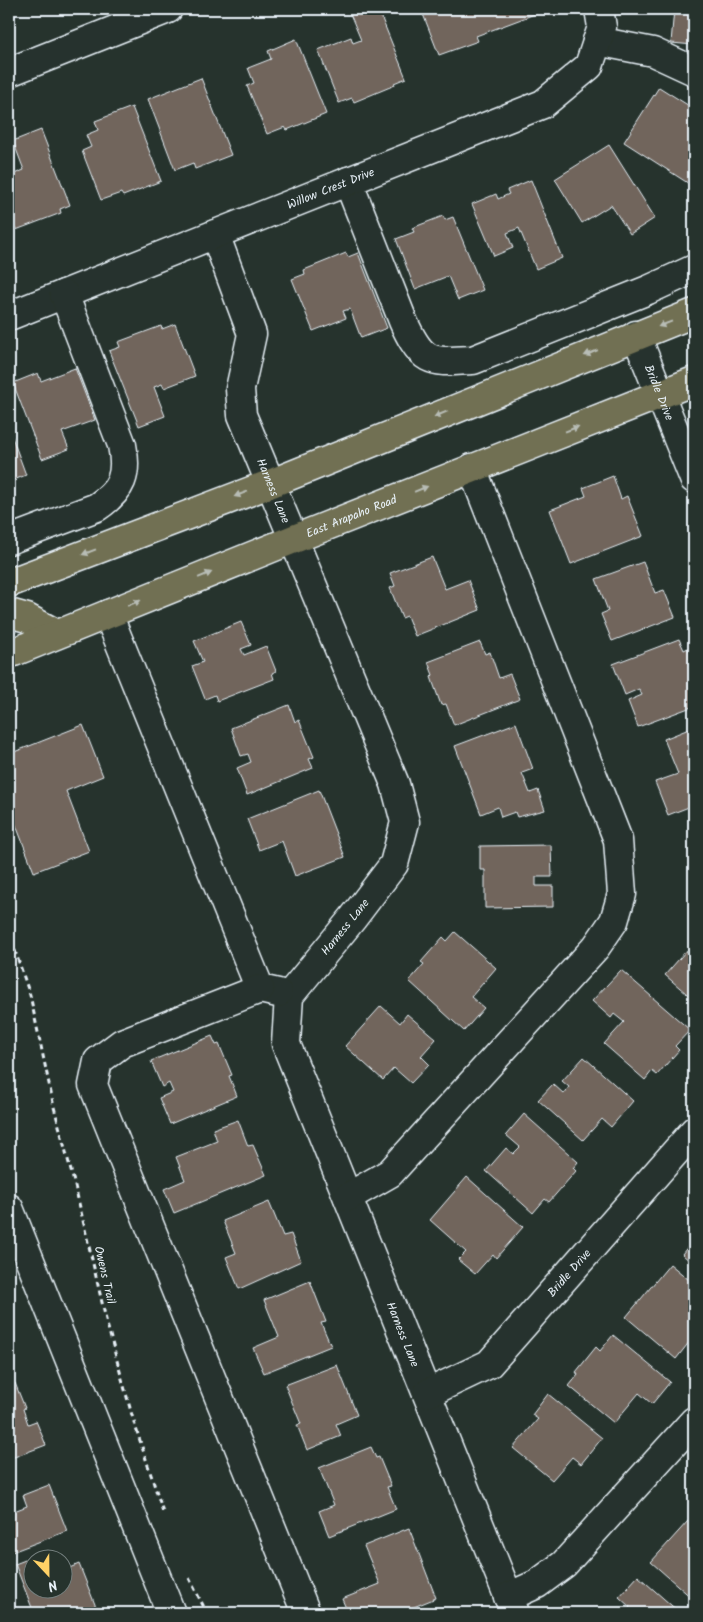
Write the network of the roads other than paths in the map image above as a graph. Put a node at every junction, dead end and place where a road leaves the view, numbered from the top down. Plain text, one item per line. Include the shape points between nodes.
1 (168, 9) edge
2 (599, 9) edge
3 (598, 40) junction
4 (694, 71) edge
5 (9, 72) edge
6 (348, 181) junction
7 (215, 234) junction
8 (694, 269) edge
9 (64, 294) junction
10 (694, 313) edge
11 (9, 316) edge
12 (636, 335) junction
13 (694, 381) edge
14 (660, 394) junction
15 (472, 468) junction
16 (694, 479) edge
17 (272, 483) junction
18 (294, 539) junction
19 (9, 540) edge
20 (9, 583) edge
21 (9, 613) edge
22 (108, 614) junction
23 (57, 634) junction
24 (9, 654) edge
25 (260, 989) junction
26 (289, 996) junction
27 (694, 1131) edge
28 (348, 1197) junction
29 (9, 1208) edge
30 (428, 1393) junction
31 (694, 1421) edge
32 (512, 1605) edge
33 (171, 1613) edge
34 (306, 1613) edge

1 - 5 street
2 - 3 street, Willow Crest Drive via 602,27
3 - 4 street via 653,52
3 - 6 street, Willow Crest Drive via 589,66 543,104
6 - 7 street, Willow Crest Drive
6 - 8 street via 403,321 414,342 428,357 446,361 473,360
7 - 9 street, Willow Crest Drive
7 - 17 street, Harness Lane via 252,334 240,389 242,415
9 - 11 street, Willow Crest Drive
9 - 19 street via 122,445 125,460 123,477 118,489 97,507
10 -> 12 main road
12 - 14 street, Bridle Drive
12 -> 17 main road
13 - 14 main road, East Arapaho Road
15 -> 14 main road, East Arapaho Road
14 - 16 street, Bridle Drive
18 -> 15 main road, East Arapaho Road
15 - 28 street via 618,840 622,894 614,921 596,947 390,1173
17 - 18 street, Harness Lane
17 -> 20 main road
22 -> 18 main road, East Arapaho Road
18 - 26 street, Harness Lane via 396,784 405,822 394,864
21 - 23 main road via 27,618
22 - 23 main road, East Arapaho Road
22 - 25 street
23 - 24 main road, East Arapaho Road
25 - 26 street
25 - 34 street via 122,1043 98,1061 93,1085
26 - 28 street, Harness Lane via 286,1044
27 - 30 street, Bridle Drive via 489,1364
28 - 30 street, Harness Lane
29 - 33 street
30 - 32 street, Harness Lane
31 - 32 street via 564,1564

